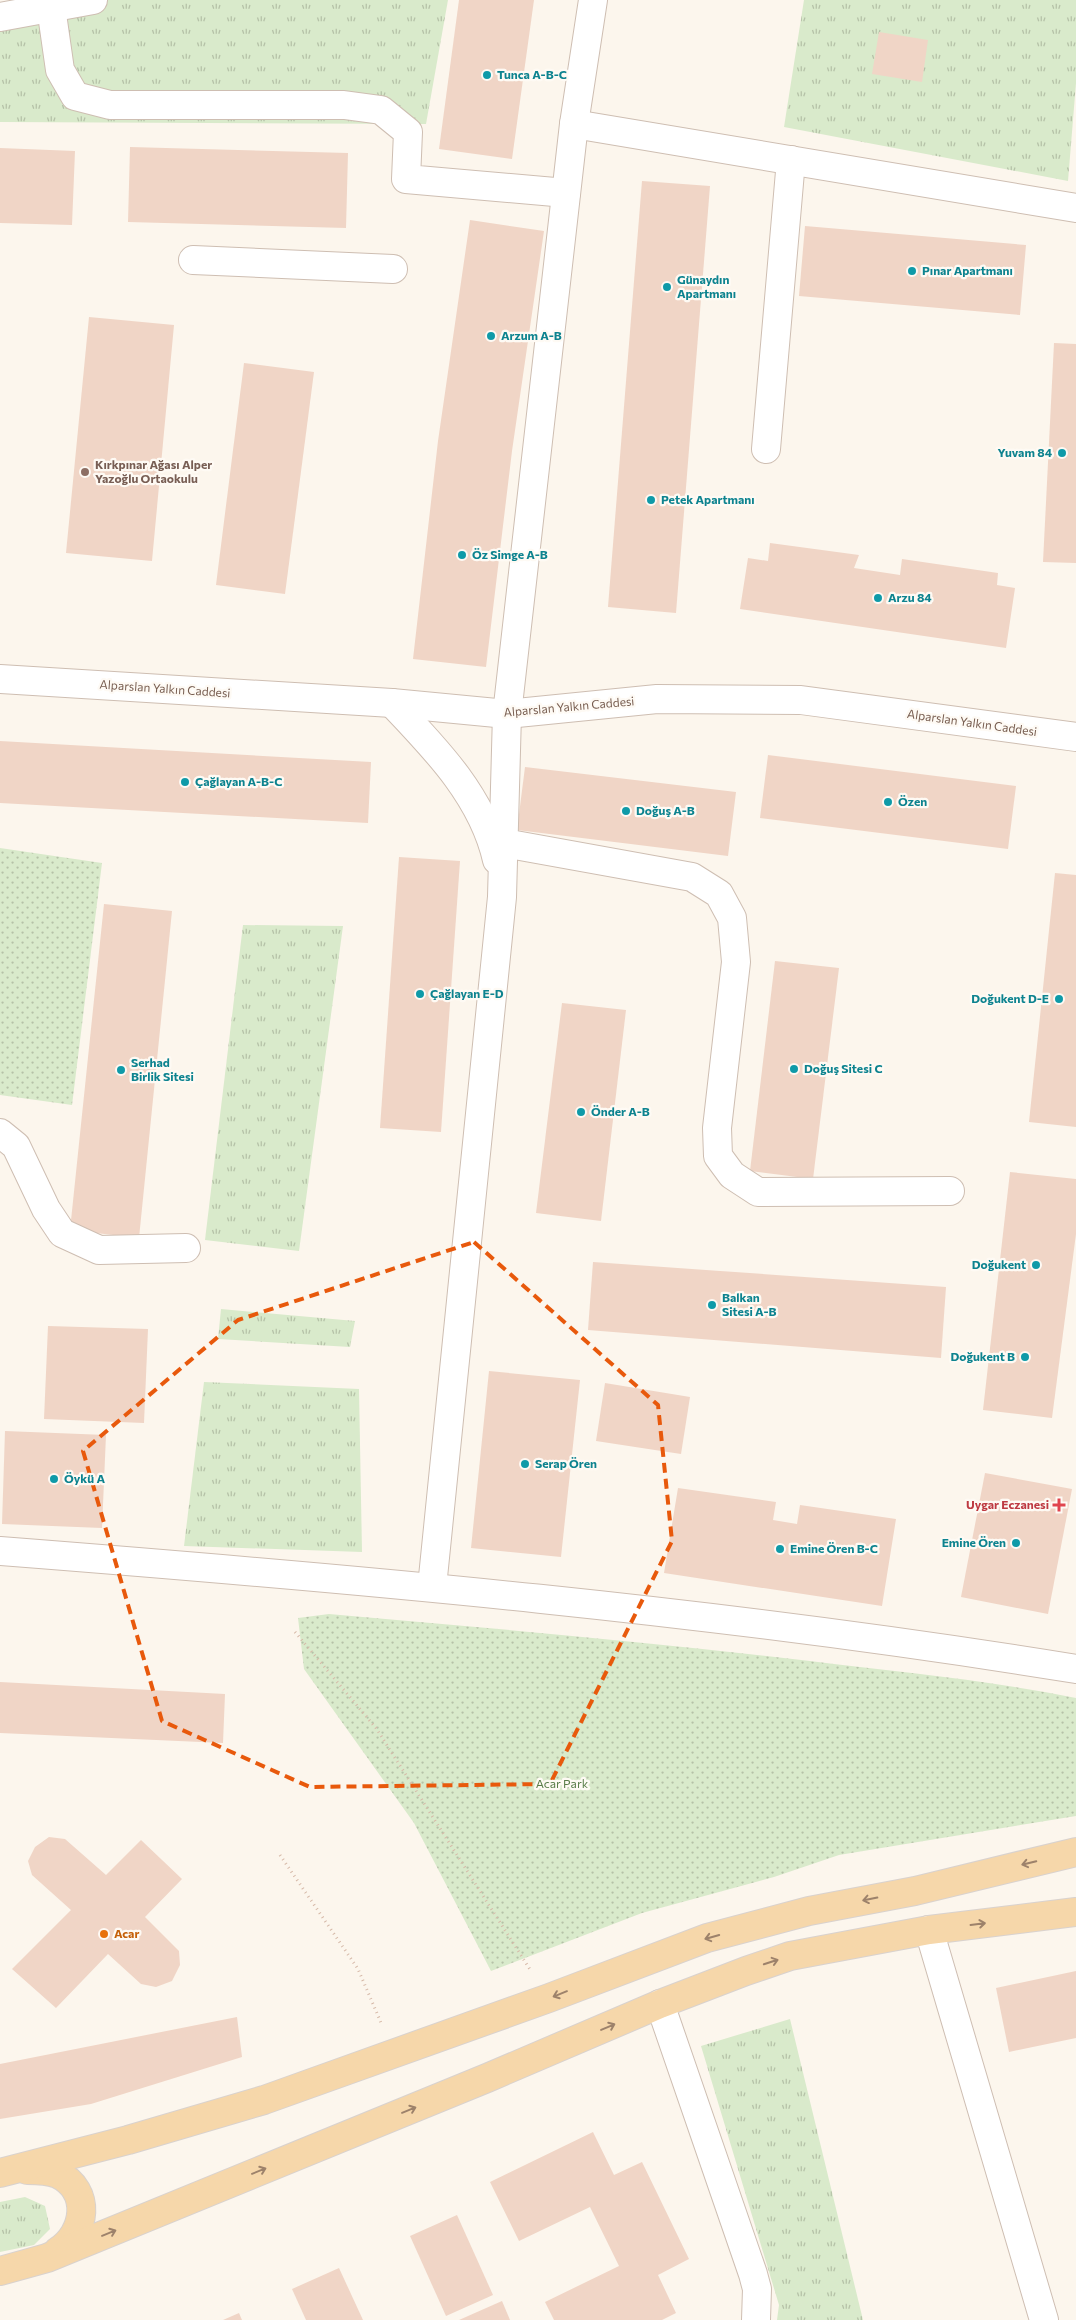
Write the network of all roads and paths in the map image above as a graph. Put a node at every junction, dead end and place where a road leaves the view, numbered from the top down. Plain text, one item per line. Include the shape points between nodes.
1 (92, 0) edge
2 (593, 0) edge
3 (50, 4) edge
4 (0, 18) edge
5 (574, 124) junction
6 (791, 160) junction
7 (566, 193) junction
8 (1076, 208) edge
9 (193, 260) dead end
10 (393, 269) dead end
11 (766, 449) dead end
12 (0, 679) edge
13 (392, 703) junction
14 (507, 714) junction
15 (1076, 737) edge
16 (504, 843) junction
17 (502, 896) junction
18 (0, 1133) edge
19 (950, 1191) dead end
20 (186, 1248) dead end
21 (0, 1551) edge
22 (432, 1587) junction
23 (295, 1632) dead end
24 (1076, 1669) edge
25 (1076, 1852) edge
26 (280, 1855) dead end
27 (1076, 1912) edge
28 (930, 1930) junction
29 (549, 1998) junction
30 (660, 2004) junction
31 (394, 2053) junction
32 (6, 2172) edge
33 (47, 2258) junction
34 (0, 2271) edge
35 (0, 2288) edge
36 (756, 2320) edge
37 (1044, 2320) edge

1 - 3 street
2 - 5 street
3 - 4 street
3 - 7 street via 60,70 75,96 110,105 344,104 381,110 408,132 406,179
5 - 6 street
5 - 7 street
6 - 8 street
6 - 11 street
7 - 14 street
9 - 10 street
12 - 13 street, Alparslan Yalkın Caddesi
13 - 14 street, Alparslan Yalkın Caddesi
13 - 17 street via 442,757 472,801 485,825 496,858
14 - 15 street, Alparslan Yalkın Caddesi via 657,698 801,700
14 - 16 street
16 - 17 street
16 - 19 street via 692,877 718,894 732,918 736,962 717,1128 718,1156 732,1175 758,1192
17 - 22 street
18 - 20 street via 16,1146 62,1233 99,1250
21 - 22 street
22 - 24 street via 781,1627
23 - 29 path via 376,1728
25 -> 29 main road via 915,1891 809,1911 707,1938
26 - 31 path via 358,1969
28 -> 27 main road
30 -> 28 main road via 790,1956
28 - 37 street
29 - 31 main road
33 -> 30 main road via 488,2078
30 - 36 street via 753,2274 757,2289
31 - 32 main road via 264,2100
32 - 33 main road via 42,2170 58,2174 71,2184 78,2197 82,2214 78,2231 68,2245
33 - 34 main road
33 - 35 main road

